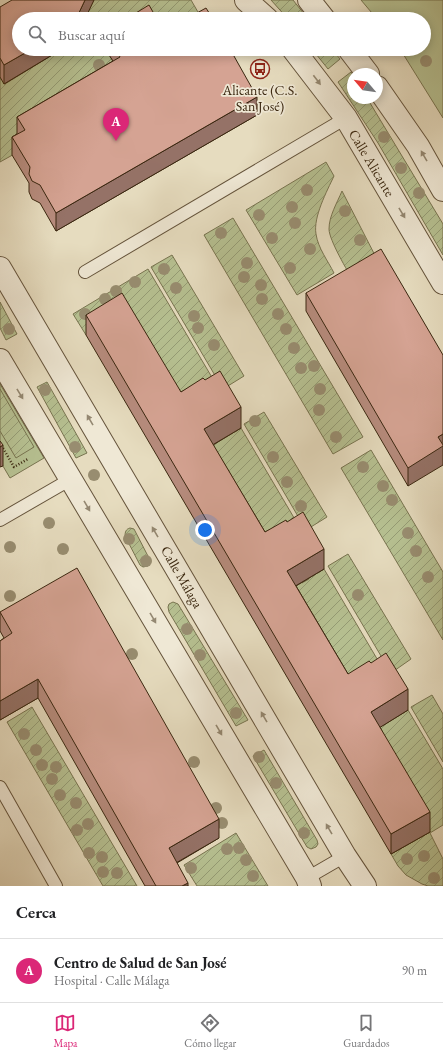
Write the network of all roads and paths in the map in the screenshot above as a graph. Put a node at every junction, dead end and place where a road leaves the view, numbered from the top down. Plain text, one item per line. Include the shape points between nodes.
1 (246, 0) edge
2 (309, 0) edge
3 (259, 12) edge
4 (318, 12) edge
5 (298, 56) edge
6 (354, 56) edge
7 (363, 68) edge
8 (383, 96) edge
9 (346, 118) junction
10 (443, 190) edge
11 (0, 268) edge
12 (85, 272) dead end
13 (443, 283) edge
14 (0, 360) edge
15 (0, 443) edge
16 (52, 447) junction
17 (71, 479) junction
18 (0, 520) edge
19 (0, 787) edge
20 (345, 856) junction
21 (309, 882) edge
22 (56, 886) edge
23 (365, 886) edge

1 - 3 street
2 - 4 street
5 -> 9 street, Calle Alicante
6 - 7 street
10 -> 8 street via 418,146
9 - 12 lane
9 -> 13 street, Calle Alicante
20 -> 11 street, Calle Málaga
14 -> 16 street
15 - 16 path via 14,467
16 - 17 street
17 - 18 lane
17 -> 21 street
19 - 22 lane
20 - 21 lane
20 - 23 street, Calle Málaga

